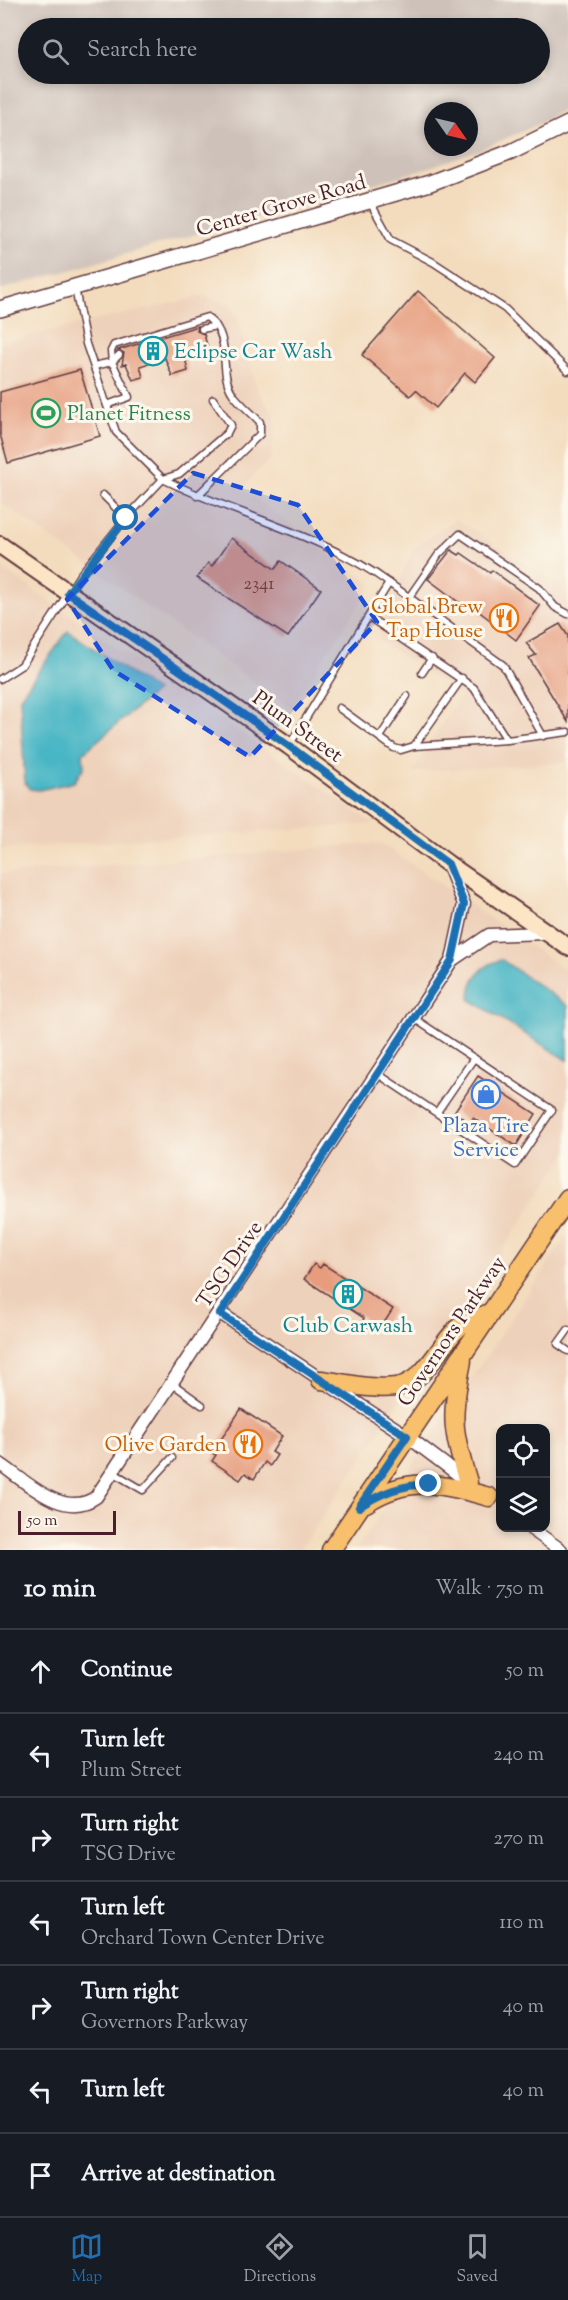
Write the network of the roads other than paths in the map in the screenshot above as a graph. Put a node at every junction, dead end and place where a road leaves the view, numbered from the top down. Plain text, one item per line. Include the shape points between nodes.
1 (568, 124) edge
2 (369, 201) junction
3 (75, 287) junction
4 (0, 309) edge
5 (216, 326) junction
6 (202, 329) dead end
7 (119, 355) dead end
8 (112, 362) junction
9 (94, 366) junction
10 (568, 371) edge
11 (213, 399) dead end
12 (107, 405) junction
13 (163, 479) junction
14 (103, 495) dead end
15 (197, 496) junction
16 (126, 518) junction
17 (0, 545) edge
18 (389, 583) junction
19 (68, 593) junction
20 (410, 596) junction
21 (568, 614) edge
22 (369, 617) junction
23 (432, 658) junction
24 (422, 673) dead end
25 (462, 678) junction
26 (0, 679) edge
27 (407, 696) dead end
28 (339, 708) dead end
29 (568, 732) edge
30 (543, 736) junction
31 (380, 737) junction
32 (507, 740) junction
33 (289, 746) junction
34 (414, 746) junction
35 (448, 864) junction
36 (546, 933) junction
37 (568, 947) edge
38 (452, 960) junction
39 (415, 1019) junction
40 (474, 1058) junction
41 (378, 1074) junction
42 (436, 1113) junction
43 (568, 1198) edge
44 (491, 1312) junction
45 (220, 1314) junction
46 (568, 1330) edge
47 (568, 1351) edge
48 (463, 1353) junction
49 (321, 1380) junction
50 (172, 1384) junction
51 (202, 1405) dead end
52 (407, 1436) junction
53 (172, 1458) dead end
54 (0, 1464) edge
55 (114, 1473) junction
56 (468, 1482) junction
57 (495, 1501) edge
58 (359, 1507) junction
59 (537, 1532) edge
60 (331, 1550) edge
61 (561, 1550) edge

1 - 2 street, Center Grove Road via 465,171
2 - 3 street, Center Grove Road
2 - 10 lane via 391,240 505,309
3 - 4 street, Center Grove Road
3 - 9 lane
5 - 6 lane
5 - 8 lane via 207,317 114,345
5 - 15 lane via 223,336 233,394 260,422 260,434
7 - 8 lane
8 - 9 lane
8 - 12 lane via 129,398
9 - 12 lane
11 - 13 lane via 231,425 227,433 178,474
12 - 13 lane via 116,432
13 - 15 lane
13 - 16 lane
14 - 16 lane
15 - 18 lane via 343,555
16 - 19 lane
17 - 19 main road, Plum Street
18 - 20 lane
18 - 22 lane
19 - 26 lane via 22,665
19 - 33 main road, Plum Street
20 - 21 lane via 439,554 460,534 539,588 555,607
20 - 30 lane via 503,665
22 - 23 lane
22 - 33 lane
23 - 24 lane
23 - 25 lane
25 - 32 lane via 474,688
25 - 34 lane
27 - 31 lane
28 - 31 lane
29 - 30 lane
30 - 32 lane
31 - 34 lane via 401,750
32 - 34 lane
33 - 35 main road, Plum Street
35 - 36 main road, Plum Street
35 - 38 street, TSG Drive via 464,904
36 - 37 main road, Plum Street
36 - 38 street, TSG Drive via 489,935
38 - 39 street, TSG Drive
39 - 40 lane
39 - 41 street, TSG Drive
40 - 42 lane
40 - 42 lane via 552,1110 515,1165
41 - 42 lane
41 - 45 street, TSG Drive
43 - 44 main road, Governors Parkway
44 - 48 main road, Governors Parkway
44 - 49 main road via 458,1328 413,1380 398,1386 373,1387
45 - 49 street
45 - 50 street, TSG Drive
46 - 47 lane via 558,1344
48 - 52 main road, Governors Parkway
48 - 56 main road via 453,1410 455,1439
49 - 52 street
50 - 51 lane
50 - 55 street, TSG Drive
52 - 56 street
52 - 58 main road, Governors Parkway
53 - 55 lane via 143,1490
54 - 55 street, TSG Drive via 58,1502 74,1506 82,1506 96,1497
56 - 57 street
57 - 58 main road via 429,1484 404,1485
58 - 60 main road, Governors Parkway
59 - 61 street

